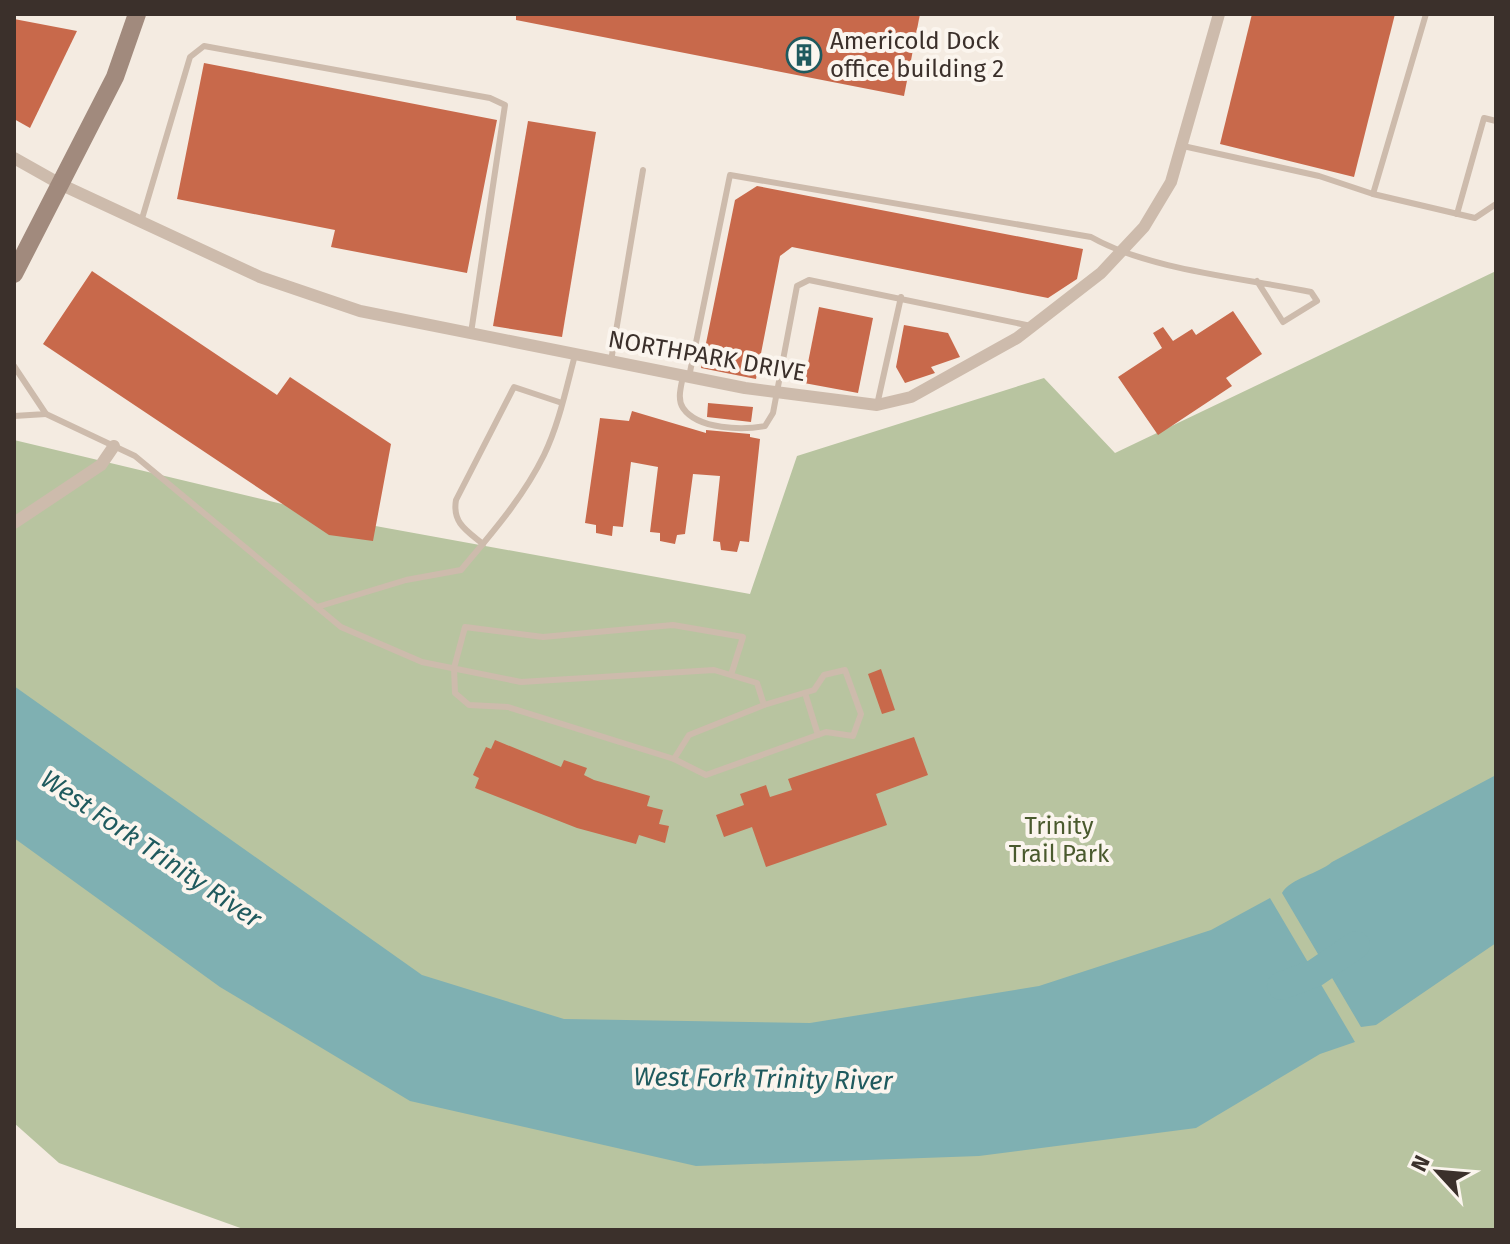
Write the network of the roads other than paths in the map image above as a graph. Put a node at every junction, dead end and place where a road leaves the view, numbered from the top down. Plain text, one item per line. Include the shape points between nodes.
1 (137, 14) edge
2 (1219, 14) edge
3 (1426, 14) edge
4 (1496, 121) edge
5 (1182, 146) junction
6 (14, 158) edge
7 (643, 170) dead end
8 (62, 185) junction
9 (1373, 194) junction
10 (1496, 204) edge
11 (1457, 214) junction
12 (141, 222) junction
13 (1120, 253) junction
14 (14, 274) edge
15 (1257, 281) junction
16 (901, 297) junction
17 (1032, 326) junction
18 (471, 333) junction
19 (575, 354) junction
20 (611, 361) junction
21 (14, 366) edge
22 (686, 377) junction
23 (777, 393) junction
24 (562, 403) junction
25 (877, 405) junction
26 (46, 414) junction
27 (14, 416) edge
28 (114, 446) junction
29 (14, 523) edge
30 (483, 544) junction
31 (317, 607) junction
32 (454, 668) junction
33 (731, 675) junction
34 (805, 693) junction
35 (764, 705) junction
36 (818, 735) junction
37 (674, 759) junction

1 - 8 street via 115,77
2 - 5 street, NORTHPARK DRIVE
3 - 9 lane
4 - 11 lane via 1484,118
5 - 9 lane via 1319,176
5 - 13 street, NORTHPARK DRIVE via 1171,182 1144,227
6 - 8 street, NORTHPARK DRIVE
7 - 20 lane
8 - 12 street, NORTHPARK DRIVE
8 - 14 street
9 - 11 lane
10 - 11 lane via 1475,218
12 - 18 street, NORTHPARK DRIVE via 305,295
12 - 18 lane via 190,57 204,46 490,98 505,105
13 - 15 lane
13 - 17 street, NORTHPARK DRIVE
13 - 22 lane via 1091,237 730,175
15 - 15 lane via 1311,292 1317,301 1283,322
16 - 17 lane
16 - 23 lane via 809,280 797,286
16 - 25 lane
17 - 25 street, NORTHPARK DRIVE via 949,378 911,397
18 - 19 street, NORTHPARK DRIVE
19 - 20 street, NORTHPARK DRIVE
19 - 24 lane
20 - 22 street, NORTHPARK DRIVE
21 - 26 lane
22 - 23 street, NORTHPARK DRIVE
22 - 23 lane via 682,407 715,425 765,426
23 - 25 street, NORTHPARK DRIVE
24 - 30 lane via 544,456
24 - 30 lane via 514,387 456,500 459,524
26 - 27 lane
26 - 28 lane
28 - 29 street via 101,465
28 - 31 lane via 135,456
30 - 31 lane via 461,570 406,580
31 - 32 lane via 341,627 422,662
32 - 33 lane via 521,682 714,670
32 - 33 lane via 465,627 543,637 673,625 743,637
32 - 37 lane via 455,693 469,705 508,707
33 - 35 lane via 757,683
34 - 35 lane
34 - 36 lane
34 - 36 lane via 814,690 824,675 845,670 861,714 853,736
35 - 37 lane via 689,735
36 - 37 lane via 706,775

